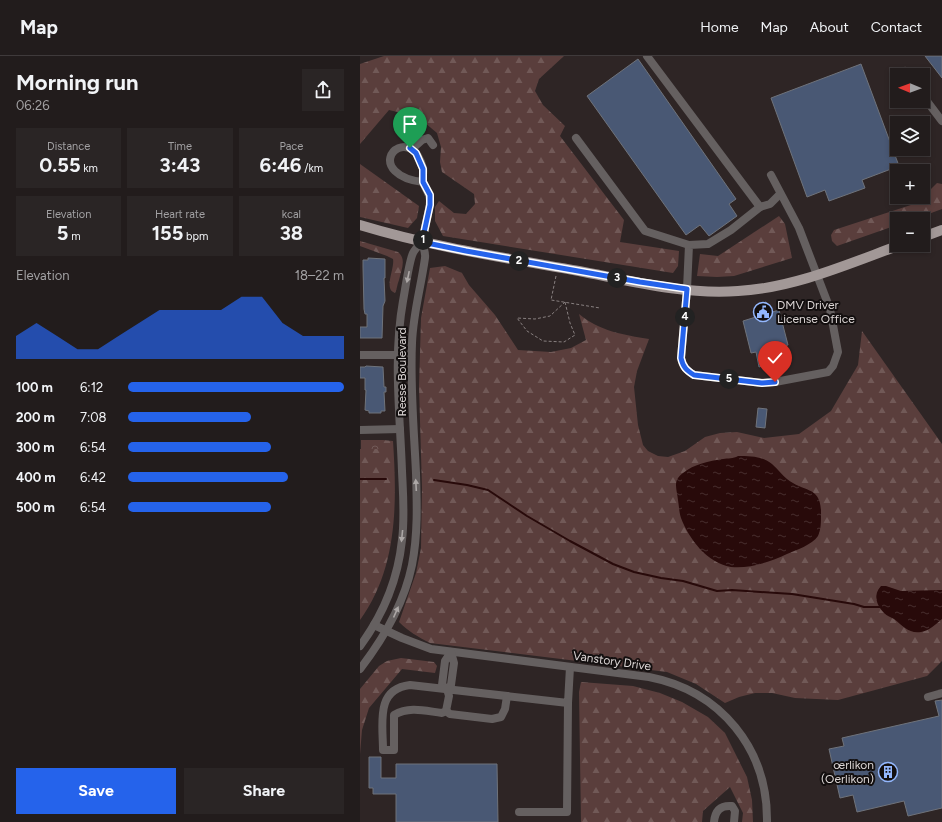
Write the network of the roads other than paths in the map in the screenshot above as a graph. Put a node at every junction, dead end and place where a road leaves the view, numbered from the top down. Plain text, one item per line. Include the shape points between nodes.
1 (647, 56) edge
2 (930, 105) edge
3 (942, 121) edge
4 (576, 138) dead end
5 (433, 145) dead end
6 (412, 150) junction
7 (771, 175) dead end
8 (423, 182) junction
9 (780, 194) junction
10 (760, 207) junction
11 (360, 225) edge
12 (942, 230) edge
13 (930, 234) edge
14 (422, 242) junction
15 (689, 245) junction
16 (890, 248) edge
17 (817, 274) junction
18 (687, 289) junction
19 (360, 355) edge
20 (398, 355) junction
21 (411, 355) junction
22 (400, 429) junction
23 (360, 430) edge
24 (374, 625) junction
25 (386, 631) junction
26 (360, 646) edge
27 (451, 652) junction
28 (570, 667) junction
29 (360, 669) edge
30 (446, 690) junction
31 (942, 693) edge
32 (507, 696) junction
33 (928, 697) dead end
34 (568, 703) junction
35 (446, 711) junction
36 (518, 812) dead end
37 (714, 822) edge
38 (734, 822) edge
39 (767, 822) edge

1 - 10 street
2 - 3 street
4 - 15 street via 646,230
5 - 6 street via 428,138
6 - 8 street via 423,169
6 - 8 street via 404,146 398,148 392,153 391,166 404,177 415,182
7 - 9 street
8 - 14 street via 430,195 430,205
9 - 10 street via 770,204
9 - 17 street via 799,228
10 - 15 street via 732,230 708,244
11 - 14 main road
12 - 13 main road
14 - 18 main road via 557,268
14 -> 20 street, Reese Boulevard via 412,254 402,304
14 - 21 street, Reese Boulevard via 426,256 416,306
15 - 18 street
16 - 17 main road
17 - 18 main road via 753,290 724,292
17 - 18 street via 830,309 836,339 838,352 833,366 828,372 775,382 762,383 694,375 688,372 681,358
19 - 20 street
20 - 21 street
20 - 22 street, Reese Boulevard
25 -> 21 street, Reese Boulevard via 405,588 416,542
22 - 23 street
22 -> 24 street, Reese Boulevard via 404,506 402,540 392,584
24 - 25 street, Vanstory Drive
24 - 26 street, Reese Boulevard
25 - 27 street, Vanstory Drive via 420,646
25 - 29 street, Reese Boulevard
27 - 28 street, Vanstory Drive
27 - 30 street via 445,661 442,685
28 - 34 street
28 - 39 street, Vanstory Drive via 663,680 708,701 736,727 754,755 764,785
30 - 32 street
30 - 35 street via 449,696
30 - 35 street via 410,685 395,689 384,703 382,711 383,750 394,750 394,715 402,710 442,714
31 - 33 street
32 - 34 street
32 - 35 street via 501,717 492,719 450,714
34 - 36 street via 567,812
37 - 38 street via 715,813 722,806 732,806 735,811

